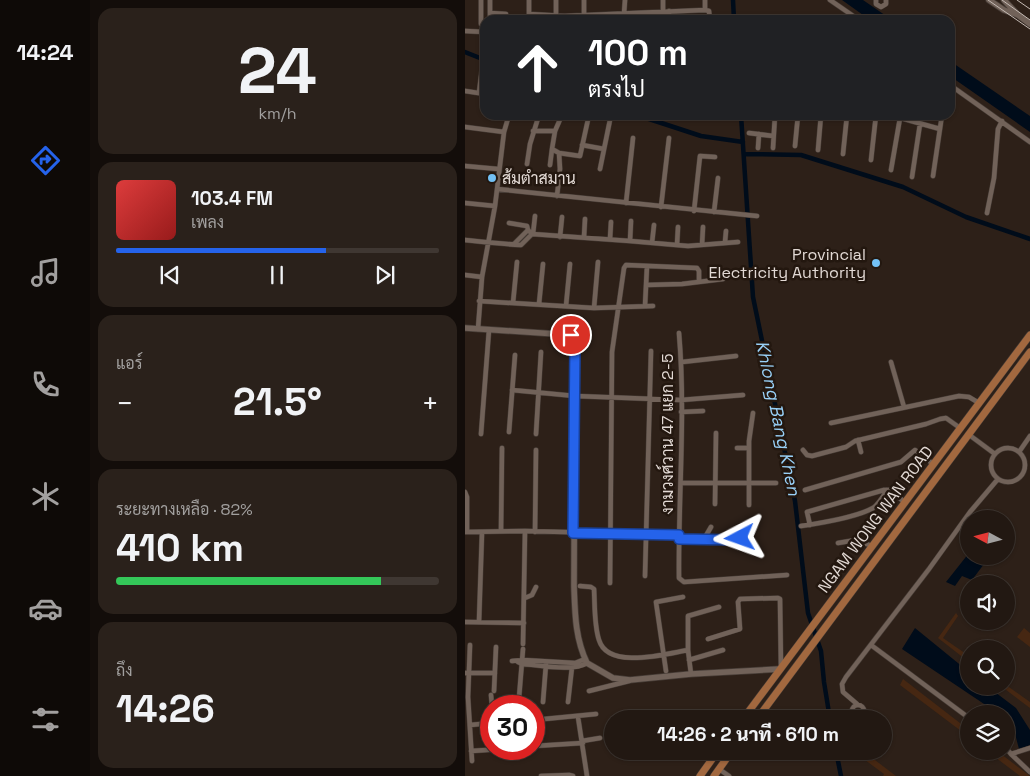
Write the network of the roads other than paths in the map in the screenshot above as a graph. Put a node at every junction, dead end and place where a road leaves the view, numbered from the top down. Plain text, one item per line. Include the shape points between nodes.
1 (481, 0) edge
2 (490, 0) edge
3 (529, 0) edge
4 (556, 0) edge
5 (584, 0) edge
6 (625, 0) edge
7 (663, 0) edge
8 (705, 0) edge
9 (829, 0) edge
10 (876, 0) edge
11 (886, 0) edge
12 (989, 0) edge
13 (1004, 0) edge
14 (705, 10) junction
15 (663, 11) junction
16 (669, 11) junction
17 (490, 13) joint
18 (506, 14) dead end
19 (529, 14) joint
20 (624, 14) junction
21 (630, 14) joint
22 (481, 15) edge
23 (542, 15) edge
24 (556, 15) edge
25 (588, 15) edge
26 (612, 15) edge
27 (669, 15) edge
28 (709, 15) edge
29 (852, 15) edge
30 (1018, 15) junction
31 (1030, 24) edge
32 (465, 32) edge
33 (480, 32) edge
34 (480, 85) edge
35 (955, 89) edge
36 (465, 91) edge
37 (479, 93) joint
38 (508, 120) edge
39 (537, 120) edge
40 (560, 120) edge
41 (588, 120) edge
42 (610, 120) edge
43 (775, 120) edge
44 (798, 120) edge
45 (821, 120) edge
46 (846, 120) edge
47 (875, 120) edge
48 (900, 120) edge
49 (907, 120) edge
50 (941, 120) edge
51 (1002, 122) junction
52 (920, 124) junction
53 (465, 127) edge
54 (940, 129) junction
55 (533, 131) junction
56 (555, 131) junction
57 (504, 132) junction
58 (749, 133) dead end
59 (759, 134) junction
60 (773, 136) junction
61 (633, 138) dead end
62 (669, 138) dead end
63 (1030, 142) edge
64 (582, 145) junction
65 (795, 146) dead end
66 (758, 148) dead end
67 (773, 148) dead end
68 (552, 149) junction
69 (604, 150) junction
70 (818, 150) dead end
71 (559, 153) junction
72 (565, 154) junction
73 (843, 154) dead end
74 (580, 156) junction
75 (715, 157) dead end
76 (871, 160) dead end
77 (579, 163) dead end
78 (527, 164) dead end
79 (550, 165) dead end
80 (465, 166) edge
81 (498, 169) junction
82 (560, 169) junction
83 (600, 169) dead end
84 (891, 170) dead end
85 (933, 176) dead end
86 (912, 177) dead end
87 (718, 178) dead end
88 (497, 190) junction
89 (557, 196) junction
90 (465, 203) edge
91 (626, 203) junction
92 (495, 206) junction
93 (661, 207) junction
94 (694, 210) junction
95 (714, 212) junction
96 (987, 214) dead end
97 (535, 216) dead end
98 (757, 216) dead end
99 (562, 218) dead end
100 (585, 220) dead end
101 (631, 221) dead end
102 (611, 222) dead end
103 (509, 223) dead end
104 (654, 226) dead end
105 (678, 227) dead end
106 (703, 227) dead end
107 (726, 231) dead end
108 (531, 233) junction
109 (560, 237) junction
110 (584, 237) junction
111 (610, 239) junction
112 (465, 240) edge
113 (630, 240) junction
114 (487, 242) junction
115 (725, 242) junction
116 (738, 242) dead end
117 (652, 243) junction
118 (677, 245) junction
119 (702, 245) junction
120 (517, 262) dead end
121 (598, 262) dead end
122 (543, 264) dead end
123 (570, 264) dead end
124 (647, 266) junction
125 (465, 275) edge
126 (482, 277) junction
127 (723, 279) dead end
128 (699, 282) junction
129 (646, 285) junction
130 (479, 301) junction
131 (513, 303) junction
132 (539, 304) junction
133 (566, 306) junction
134 (645, 306) junction
135 (653, 306) dead end
136 (594, 308) junction
137 (617, 308) junction
138 (465, 328) edge
139 (478, 329) junction
140 (489, 330) junction
141 (679, 333) dead end
142 (1030, 335) edge
143 (651, 351) dead end
144 (541, 352) dead end
145 (1030, 352) edge
146 (515, 355) dead end
147 (736, 356) dead end
148 (682, 362) junction
149 (891, 362) dead end
150 (512, 390) junction
151 (538, 392) junction
152 (743, 394) dead end
153 (575, 396) junction
154 (612, 398) junction
155 (651, 399) junction
156 (681, 400) junction
157 (979, 403) junction
158 (904, 407) junction
159 (703, 411) dead end
160 (681, 412) junction
161 (753, 413) dead end
162 (831, 423) dead end
163 (960, 428) junction
164 (509, 432) dead end
165 (716, 433) dead end
166 (481, 434) dead end
167 (536, 434) dead end
168 (968, 434) junction
169 (1030, 436) edge
170 (858, 440) junction
171 (502, 448) dead end
172 (737, 448) dead end
173 (749, 448) junction
174 (537, 450) dead end
175 (803, 450) dead end
176 (861, 452) dead end
177 (1019, 452) junction
178 (995, 454) junction
179 (933, 464) junction
180 (998, 479) junction
181 (681, 483) junction
182 (715, 483) junction
183 (749, 483) junction
184 (776, 483) dead end
185 (805, 490) dead end
186 (887, 490) junction
187 (465, 492) edge
188 (905, 502) junction
189 (715, 504) dead end
190 (749, 505) dead end
191 (810, 525) junction
192 (801, 526) dead end
193 (711, 527) dead end
194 (741, 530) dead end
195 (501, 531) junction
196 (525, 531) junction
197 (466, 532) edge
198 (482, 532) junction
199 (535, 532) junction
200 (573, 533) junction
201 (611, 533) junction
202 (645, 534) junction
203 (679, 537) junction
204 (704, 539) junction
205 (839, 543) dead end
206 (872, 546) junction
207 (787, 575) dead end
208 (645, 576) dead end
209 (610, 583) dead end
210 (580, 586) dead end
211 (535, 587) dead end
212 (683, 597) dead end
213 (525, 598) junction
214 (719, 607) dead end
215 (465, 622) edge
216 (479, 622) junction
217 (524, 623) junction
218 (708, 639) dead end
219 (470, 645) dead end
220 (871, 645) junction
221 (496, 647) dead end
222 (688, 650) junction
223 (723, 650) dead end
224 (664, 654) junction
225 (689, 660) junction
226 (586, 661) junction
227 (512, 662) dead end
228 (521, 662) junction
229 (546, 664) junction
230 (572, 665) junction
231 (781, 668) junction
232 (666, 671) dead end
233 (467, 673) edge
234 (495, 673) junction
235 (691, 674) junction
236 (630, 680) junction
237 (589, 691) dead end
238 (493, 695) edge
239 (519, 695) edge
240 (544, 695) edge
241 (568, 702) dead end
242 (857, 704) dead end
243 (750, 710) edge
244 (764, 710) edge
245 (960, 711) edge
246 (597, 714) dead end
247 (578, 717) junction
248 (545, 719) edge
249 (480, 724) edge
250 (470, 725) junction
251 (600, 738) dead end
252 (583, 742) junction
253 (545, 745) edge
254 (1030, 748) edge
255 (480, 750) edge
256 (471, 751) junction
257 (1015, 753) edge
258 (1015, 759) edge
259 (712, 760) edge
260 (726, 760) edge
261 (472, 761) dead end
262 (719, 769) junction
263 (1030, 772) edge
264 (541, 776) edge
265 (573, 776) edge
266 (587, 776) edge
267 (700, 776) edge
268 (714, 776) edge
269 (729, 776) edge

1 - 22 street
2 - 17 street
3 - 19 street
4 - 24 street
5 - 25 street
6 - 20 street
7 - 15 street
8 - 14 street
9 - 29 street
10 - 11 street via 881,7
12 - 30 street
13 - 30 street
14 - 16 street
14 - 28 street
15 - 16 street
15 - 21 street
16 - 27 street
17 - 18 street
19 - 23 street
20 - 21 street
20 - 26 street
30 - 31 street
32 - 33 street
34 - 37 street
35 - 51 street
36 - 37 street
38 - 57 street
39 - 55 street
40 - 56 street
41 - 64 street
42 - 69 street
43 - 60 street
44 - 65 street
45 - 70 street
46 - 73 street
47 - 76 street
48 - 84 street
49 - 52 street
50 - 54 street
51 - 63 street
51 - 96 street via 998,129
52 - 54 street
52 - 86 street
53 - 57 street
54 - 85 street
55 - 56 street
55 - 78 street
56 - 68 street
57 - 81 street
58 - 59 street
59 - 60 street
59 - 66 street
60 - 67 street
61 - 91 street
62 - 93 street
64 - 69 street
64 - 74 street
68 - 71 street
68 - 79 street
69 - 83 street
71 - 72 street
71 - 82 street
72 - 74 street
72 - 82 street
74 - 77 street
75 - 94 street via 700,156
80 - 81 street
81 - 88 street
82 - 89 street
87 - 95 street
88 - 89 street
88 - 92 street
89 - 91 street
90 - 92 street
91 - 93 street
92 - 114 street
93 - 94 street
94 - 95 street
95 - 98 street
97 - 108 street
99 - 109 street
100 - 110 street
101 - 113 street
102 - 111 street
103 - 108 street via 524,224
104 - 117 street
105 - 118 street
106 - 119 street
107 - 115 street
108 - 109 street
108 - 114 street via 521,245
109 - 110 street
110 - 111 street
111 - 113 street
112 - 114 street
113 - 117 street
114 - 126 street
115 - 116 street
115 - 119 street
117 - 118 street
118 - 119 street
120 - 131 street
121 - 136 street
122 - 132 street
123 - 133 street
124 - 128 street via 697,268
124 - 129 street
124 - 137 street via 624,266
125 - 126 street
126 - 130 street
127 - 128 street
128 - 129 street
129 - 134 street
130 - 131 street
130 - 139 street
131 - 132 street
132 - 133 street
133 - 136 street
134 - 135 street
134 - 137 street
136 - 137 street
137 - 154 street
138 - 139 street
139 - 140 street
140 - 153 street via 575,337
140 - 166 street
141 - 148 street, งามวงศ์วาน 47 แยก 2-5
142 - 157 main road, NGAM WONG WAN ROAD
143 - 155 street
144 - 151 street
145 - 168 main road, NGAM WONG WAN ROAD
146 - 150 street
147 - 148 street
148 - 156 street, งามวงศ์วาน 47 แยก 2-5
149 - 158 street
150 - 151 street
150 - 164 street
151 - 153 street
151 - 167 street
152 - 156 street
153 - 154 street
153 - 200 street
154 - 155 street
154 - 201 street
155 - 156 street
155 - 202 street
156 - 160 street, งามวงศ์วาน 47 แยก 2-5
157 - 158 street via 965,396
157 - 163 main road, NGAM WONG WAN ROAD
158 - 162 street
159 - 160 street
160 - 181 street, งามวงศ์วาน 47 แยก 2-5
161 - 173 street
163 - 170 street via 945,418
163 - 179 main road, NGAM WONG WAN ROAD
165 - 182 street
168 - 178 street
168 - 244 main road, NGAM WONG WAN ROAD
169 - 177 street
170 - 175 street via 846,447 812,456
170 - 176 street
171 - 195 street
172 - 173 street
173 - 183 street
174 - 199 street
177 - 178 street via 1009,448
177 - 180 street via 1025,460 1022,476 1008,483
178 - 180 street via 991,467
179 - 185 street via 915,450 901,462
179 - 188 main road, NGAM WONG WAN ROAD
180 - 220 street
181 - 182 street
181 - 203 street, งามวงศ์วาน 47 แยก 2-5
182 - 183 street
182 - 189 street
183 - 184 street
183 - 190 street
186 - 188 street
186 - 191 street via 872,508
186 - 191 street via 804,513
187 - 197 street
188 - 206 main road, NGAM WONG WAN ROAD
191 - 192 street
193 - 204 street
194 - 204 street via 737,540
195 - 196 street
195 - 198 street
196 - 199 street
196 - 213 street
197 - 198 street
198 - 216 street
199 - 200 street
200 - 201 street
200 - 226 street via 576,627
201 - 202 street
201 - 209 street
202 - 203 street
202 - 208 street
203 - 204 street
203 - 207 street, งามวงศ์วาน 47 แยก 2-5 via 679,578 684,582
205 - 206 street via 856,540
206 - 231 main road, NGAM WONG WAN ROAD
210 - 224 street via 594,590 599,641 609,654 628,658
211 - 213 street via 533,595
212 - 224 street via 656,602
213 - 217 street
214 - 222 street via 688,616
215 - 216 street
216 - 217 street
217 - 228 street
218 - 231 street via 739,630 740,599 778,598
219 - 233 street
220 - 242 street via 842,684 843,692
220 - 245 street
221 - 234 street
222 - 224 street
222 - 225 street
223 - 225 street
224 - 232 street
225 - 235 street
226 - 230 street
226 - 236 street via 613,678
227 - 228 street
228 - 229 street
228 - 239 street
229 - 230 street
229 - 240 street
230 - 241 street
231 - 235 street
231 - 243 main road, NGAM WONG WAN ROAD
233 - 234 street
233 - 250 street
234 - 238 street
235 - 236 street
236 - 237 street
246 - 247 street
247 - 248 street
247 - 252 street
249 - 250 street
250 - 256 street
251 - 252 street
252 - 253 street
252 - 266 street
254 - 257 street
255 - 256 street
256 - 261 street
258 - 263 street
259 - 267 main road
260 - 262 main road
262 - 268 main road
262 - 269 street
264 - 265 street

